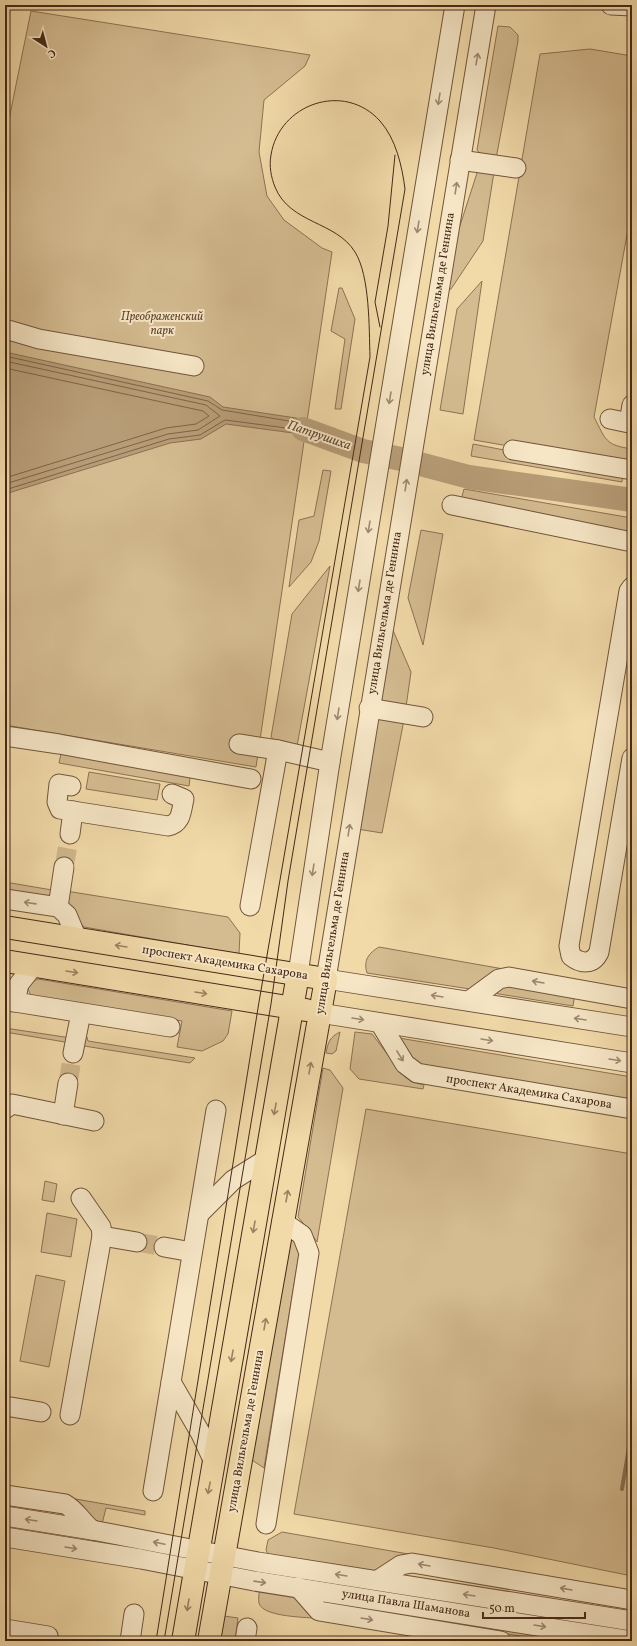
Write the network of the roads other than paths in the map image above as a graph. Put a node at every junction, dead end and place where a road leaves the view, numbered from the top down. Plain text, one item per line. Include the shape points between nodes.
1 (455, 5) edge
2 (486, 5) edge
3 (611, 5) edge
4 (632, 6) edge
5 (460, 160) junction
6 (516, 168) dead end
7 (5, 329) edge
8 (194, 366) dead end
9 (632, 405) edge
10 (610, 419) dead end
11 (512, 450) dead end
12 (632, 470) edge
13 (452, 505) dead end
14 (632, 542) edge
15 (632, 587) edge
16 (369, 708) junction
17 (423, 717) dead end
18 (5, 736) edge
19 (239, 744) dead end
20 (278, 750) junction
21 (600, 761) junction
22 (330, 762) junction
23 (631, 762) edge
24 (251, 778) dead end
25 (71, 786) dead end
26 (172, 794) dead end
27 (73, 811) junction
28 (70, 834) tunnel mouth
29 (64, 867) tunnel mouth
30 (5, 899) edge
31 (250, 906) dead end
32 (58, 907) junction
33 (5, 927) edge
34 (77, 939) junction
35 (5, 961) edge
36 (582, 962) junction
37 (34, 965) junction
38 (298, 974) junction
39 (326, 979) junction
40 (577, 989) junction
41 (632, 999) edge
42 (10, 1001) edge
43 (468, 1001) junction
44 (292, 1008) junction
45 (320, 1012) junction
46 (81, 1013) junction
47 (380, 1023) junction
48 (170, 1027) dead end
49 (632, 1027) edge
50 (73, 1053) tunnel mouth
51 (632, 1063) edge
52 (68, 1083) tunnel mouth
53 (5, 1108) edge
54 (632, 1109) edge
55 (216, 1110) dead end
56 (63, 1115) junction
57 (94, 1121) dead end
58 (265, 1160) junction
59 (206, 1168) junction
60 (233, 1180) junction
61 (80, 1198) dead end
62 (199, 1214) junction
63 (282, 1221) junction
64 (102, 1236) junction
65 (137, 1242) tunnel mouth
66 (164, 1247) tunnel mouth
67 (192, 1252) junction
68 (171, 1382) junction
69 (5, 1406) edge
70 (41, 1412) dead end
71 (70, 1415) dead end
72 (163, 1428) junction
73 (201, 1434) junction
74 (214, 1462) junction
75 (153, 1491) dead end
76 (5, 1495) edge
77 (5, 1516) edge
78 (266, 1524) dead end
79 (92, 1530) junction
80 (14, 1539) edge
81 (5, 1550) edge
82 (196, 1560) junction
83 (223, 1565) junction
84 (378, 1580) junction
85 (298, 1586) junction
86 (632, 1600) edge
87 (134, 1614) dead end
88 (632, 1621) edge
89 (5, 1628) edge
90 (443, 1637) edge
91 (47, 1641) edge
92 (130, 1641) edge
93 (183, 1641) edge
94 (209, 1641) edge
95 (501, 1641) edge
96 (632, 1641) edge

1 -> 22 street
5 -> 2 street, улица Вильгельма де Геннина
3 - 4 street
5 - 6 street
16 -> 5 street, улица Вильгельма де Геннина
7 - 8 street via 39,339
9 - 10 street via 629,422
11 - 12 street
13 - 14 street
15 - 21 street via 629,591
16 - 17 street
39 -> 16 street, улица Вильгельма де Геннина
18 - 24 street
19 - 20 street
20 - 22 street
20 - 31 street
21 - 23 street
21 - 36 street via 569,946 571,956
22 -> 38 street
23 - 36 street via 599,952 593,960
25 - 27 street via 59,784 56,802 60,809
26 - 27 street via 184,799 180,818 168,826
27 - 28 street
29 - 32 street
32 -> 30 street
32 - 34 street via 67,915
33 - 34 main road, проспект Академика Сахарова
38 -> 34 main road, проспект Академика Сахарова
35 - 37 main road
36 - 40 street
37 - 42 street
37 -> 44 main road
38 - 39 main road, проспект Академика Сахарова
38 - 44 main road
43 -> 39 street, проспект Академика Сахарова
39 - 45 main road, улица Вильгельма де Геннина
40 - 41 street
40 -> 43 street via 508,977 500,979
42 - 46 street
49 -> 43 street, проспект Академика Сахарова
44 - 45 main road
44 -> 58 main road
45 -> 47 street
63 -> 45 main road, улица Вильгельма де Геннина
46 - 48 street
46 - 50 street
47 -> 51 street
47 -> 54 street, проспект Академика Сахарова via 405,1064 417,1073
52 - 56 street
53 - 56 street via 12,1104
55 - 59 street
56 - 57 street
58 - 60 street
58 -> 74 main road
59 - 60 street via 215,1180
59 - 62 street
60 - 62 street
61 - 64 street via 101,1227
62 - 67 street
63 - 78 street via 302,1235 309,1253
83 -> 63 main road, улица Вильгельма де Геннина
64 - 65 street
64 - 71 street
66 - 67 street
67 - 68 street
68 - 72 street
68 - 73 street
69 - 70 street
72 - 73 street via 174,1420 190,1424
72 - 75 street
73 - 74 street
74 -> 82 main road
76 - 79 street via 64,1504 72,1508
79 -> 77 street, улица Павла Шаманова
82 -> 79 street, улица Павла Шаманова
80 - 81 street, улица Павла Шаманова
80 -> 82 street, улица Павла Шаманова
82 - 83 street, улица Павла Шаманова
82 -> 93 main road
84 -> 83 street, улица Павла Шаманова
83 -> 85 street, улица Павла Шаманова
83 - 94 main road, улица Вильгельма де Геннина
86 -> 84 street, улица Павла Шаманова via 412,1563 401,1565
88 -> 84 street, улица Павла Шаманова
85 -> 90 street, улица Павла Шаманова via 319,1612
85 -> 96 street, улица Павла Шаманова
87 - 92 street
89 - 91 street via 48,1636
90 - 95 street, улица Павла Шаманова

